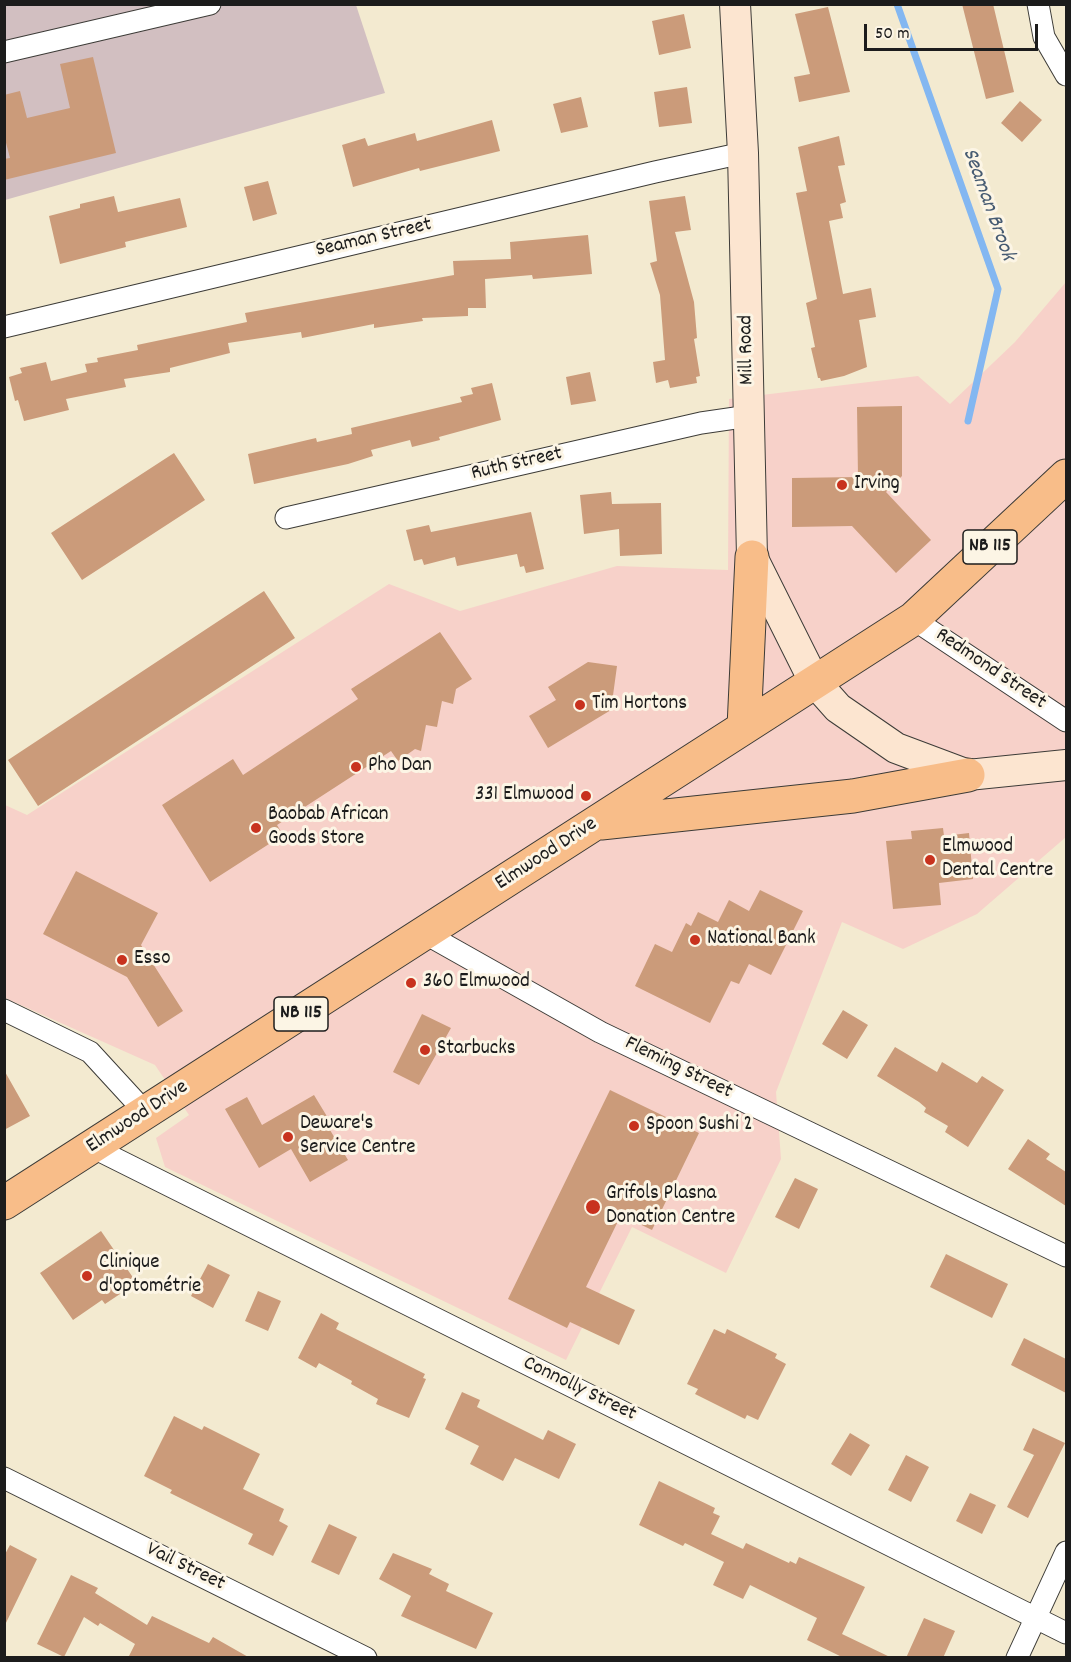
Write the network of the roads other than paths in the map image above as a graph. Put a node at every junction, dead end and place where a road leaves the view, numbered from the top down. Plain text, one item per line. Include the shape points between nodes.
1 (210, 4) edge
2 (735, 4) edge
3 (1038, 4) edge
4 (4, 52) edge
5 (1066, 75) edge
6 (743, 153) junction
7 (4, 327) edge
8 (749, 417) junction
9 (1066, 476) edge
10 (286, 518) dead end
11 (752, 558) junction
12 (913, 619) junction
13 (814, 681) junction
14 (1066, 721) edge
15 (744, 727) junction
16 (1066, 765) edge
17 (968, 775) junction
18 (596, 823) junction
19 (426, 934) junction
20 (4, 1010) edge
21 (146, 1113) junction
22 (92, 1148) junction
23 (4, 1203) edge
24 (1066, 1256) edge
25 (4, 1478) edge
26 (1066, 1552) edge
27 (1034, 1617) junction
28 (1066, 1633) edge
29 (366, 1658) edge
30 (1017, 1658) edge

1 - 4 street
2 - 6 street, Mill Road
3 - 5 street via 1044,37
6 - 7 street, Seaman Street
6 - 8 street, Mill Road
8 - 10 street, Ruth Street via 701,423
8 - 11 street, Mill Road
9 - 12 main road, Elmwood Drive / NB 115
11 - 13 street, Mill Road
11 - 15 main road
12 - 13 main road, Elmwood Drive / NB 115
12 - 14 street, Redmond Street
13 - 15 main road, Elmwood Drive / NB 115
13 - 17 street, Mill Road via 838,708 896,748
15 - 18 main road, Elmwood Drive / NB 115
16 - 17 street
17 - 18 main road via 853,796
18 - 19 main road, Elmwood Drive / NB 115
19 - 21 main road, Elmwood Drive / NB 115
19 - 24 street, Fleming Street via 600,1032
20 - 21 street via 90,1052
21 - 22 main road, Elmwood Drive / NB 115
22 - 23 main road, Elmwood Drive / NB 115
22 - 27 street, Connolly Street
25 - 29 street, Vail Street
26 - 27 street
27 - 28 street, Connolly Street
27 - 30 street

